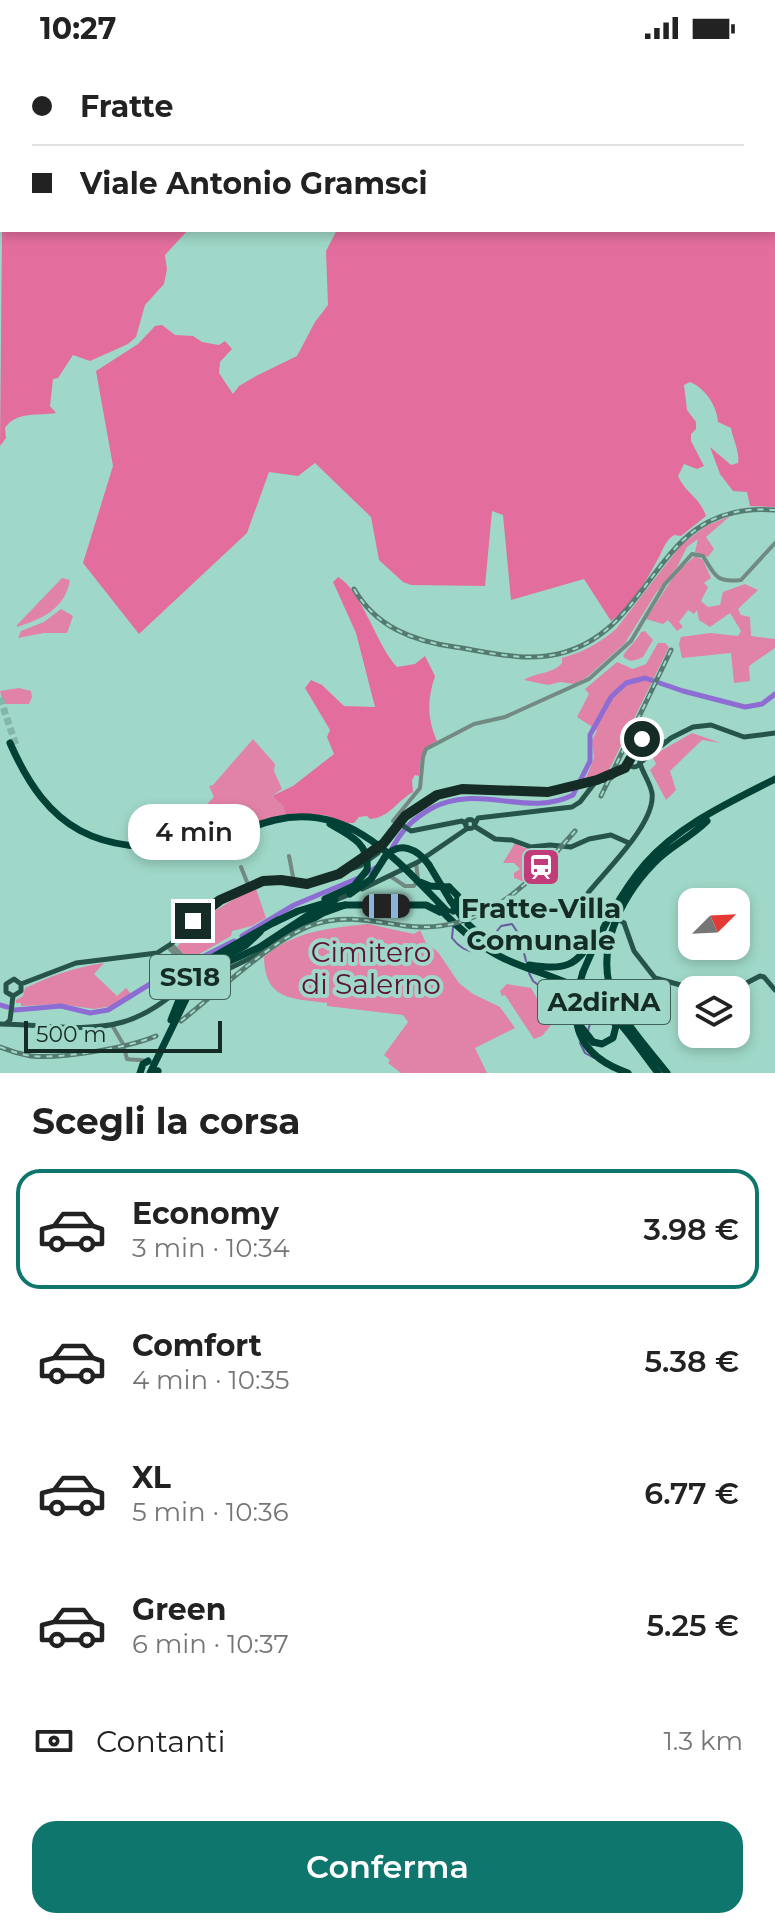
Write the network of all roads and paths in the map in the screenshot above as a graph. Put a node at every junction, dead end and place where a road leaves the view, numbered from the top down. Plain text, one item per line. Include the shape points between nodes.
1 (775, 543) edge
2 (685, 730) junction
3 (775, 734) edge
4 (655, 741) junction
5 (665, 742) junction
6 (13, 746) tunnel mouth
7 (633, 754) junction
8 (647, 755) junction
9 (640, 762) junction
10 (629, 764) junction
11 (595, 780) junction
12 (775, 781) edge
13 (716, 810) junction
14 (396, 821) junction
15 (707, 821) junction
16 (328, 823) junction
17 (471, 825) junction
18 (630, 840) junction
19 (191, 844) junction
20 (384, 847) junction
21 (289, 856) dead end
22 (416, 863) junction
23 (241, 867) dead end
24 (406, 869) junction
25 (416, 871) junction
26 (390, 876) junction
27 (401, 881) junction
28 (294, 882) junction
29 (370, 882) junction
30 (249, 887) junction
31 (352, 890) junction
32 (335, 900) junction
33 (345, 905) junction
34 (367, 906) junction
35 (436, 909) junction
36 (297, 911) junction
37 (450, 914) junction
38 (278, 920) junction
39 (278, 939) junction
40 (172, 947) junction
41 (497, 951) junction
42 (218, 962) junction
43 (529, 965) junction
44 (217, 973) junction
45 (585, 973) junction
46 (194, 974) junction
47 (205, 980) junction
48 (750, 981) edge
49 (21, 984) junction
50 (678, 984) edge
51 (184, 989) junction
52 (775, 990) edge
53 (3, 993) edge
54 (593, 998) junction
55 (12, 999) junction
56 (8, 1021) edge
57 (112, 1025) junction
58 (148, 1069) edge
59 (628, 1073) edge
60 (663, 1073) edge

1 - 14 street via 741,580 721,580 703,556 692,554 665,584 631,641 589,679 428,748 420,788
2 - 3 main road via 708,725 744,737
2 - 3 main road via 702,727 744,740
2 - 5 main road
4 - 5 main road
4 - 7 main road via 644,737
4 - 8 main road via 657,746
5 - 8 main road
6 - 19 highway, A2dirNA via 35,787 79,827 130,843
7 - 9 main road
7 - 10 main road
8 - 9 main road
9 - 10 main road
9 - 18 main road via 652,802
10 - 11 main road via 608,780
11 - 14 main road via 535,793 453,790
11 - 17 main road via 575,806 492,814
12 - 13 highway
12 - 15 highway
13 - 43 highway via 649,857 577,960 554,968
13 - 45 highway via 645,864 613,910
14 - 17 main road via 408,830 462,821
14 - 20 main road
15 - 45 highway via 661,852 640,875
15 - 60 highway via 651,865 625,902 609,941 607,971 615,1001
16 - 19 highway, A2dirNA, bridge via 281,822 219,842
16 - 31 highway, bridge via 365,850 367,870
16 - 35 highway, A2dirNA, bridge via 370,841
17 - 18 main road via 495,839 528,847 571,847 605,836
17 - 22 main road
18 - 50 main road, bridge via 587,894 589,903 624,923 634,951 655,978
19 - 20 highway, A2dirNA, bridge via 302,817 346,825
20 - 28 main road via 366,863 339,874 310,884
20 - 37 highway, A2dirNA, bridge
20 - 37 highway, bridge via 422,883 449,887 458,896
21 - 28 street
22 - 24 main road
22 - 25 street
23 - 30 street
24 - 25 street
24 - 26 main road
24 - 27 street
25 - 27 street via 414,886
26 - 27 street
26 - 29 main road
28 - 30 main road via 271,879
29 - 31 highway
29 - 39 main road
29 - 41 highway, bridge via 392,850 415,851 466,921
30 - 40 main road via 207,909
31 - 32 main road
31 - 36 highway
32 - 36 highway
32 - 42 main road
33 - 34 highway, SS18
33 - 39 highway, bridge
33 - 42 highway, SS18, bridge via 320,908 260,947
34 - 35 highway
34 - 35 highway
35 - 37 highway, A2dirNA
36 - 38 highway
37 - 41 highway, A2dirNA
37 - 54 highway, A2dirNA via 493,953
38 - 42 highway, bridge
38 - 58 highway, SS18, bridge via 199,965 186,982
39 - 42 highway, bridge via 251,954
39 - 44 main road
40 - 46 street
40 - 49 main road via 76,963
41 - 43 highway, A2dirNA
42 - 44 main road via 211,970
42 - 46 main road
42 - 58 highway, SS18, bridge via 194,987
43 - 60 highway, A2dirNA via 600,999
44 - 47 main road
45 - 54 highway, bridge via 578,1013 582,1030 593,1042 608,1042 616,1029
45 - 59 highway, bridge via 574,1005 580,1035 598,1058
46 - 47 street
46 - 51 main road
47 - 51 main road
48 - 52 main road via 764,977
49 - 53 main road via 10,980
49 - 55 main road via 20,994
51 - 57 main road
53 - 55 main road
54 - 60 highway, A2dirNA
55 - 56 main road
56 - 57 main road
57 - 58 street via 126,1058

